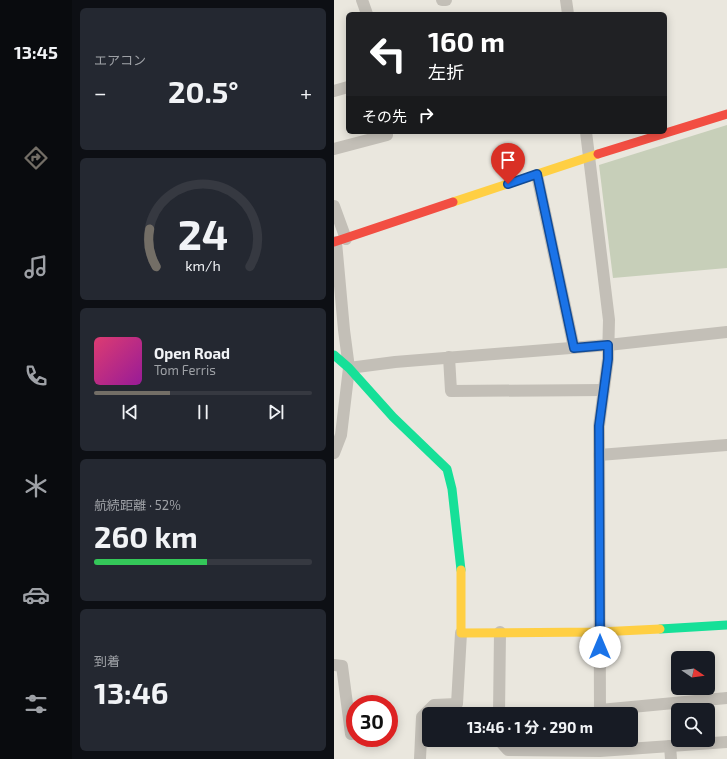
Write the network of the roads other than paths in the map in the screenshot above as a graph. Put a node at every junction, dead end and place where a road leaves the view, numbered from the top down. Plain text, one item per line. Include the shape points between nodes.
1 (362, 0) edge
2 (442, 0) edge
3 (446, 0) edge
4 (566, 0) edge
5 (366, 12) edge
6 (568, 12) edge
7 (346, 88) edge
8 (334, 91) edge
9 (727, 114) edge
10 (667, 133) edge
11 (586, 134) edge
12 (663, 134) edge
13 (387, 135) dead end
14 (334, 149) edge
15 (590, 157) junction
16 (537, 174) junction
17 (334, 206) edge
18 (339, 241) edge
19 (727, 332) edge
20 (608, 345) junction
21 (574, 348) junction
22 (334, 355) edge
23 (448, 357) junction
24 (349, 368) junction
25 (604, 390) junction
26 (727, 445) edge
27 (334, 453) edge
28 (599, 455) junction
29 (727, 625) edge
30 (500, 632) junction
31 (599, 632) junction
32 (461, 633) junction
33 (334, 665) edge
34 (346, 696) edge
35 (727, 698) edge
36 (499, 707) edge
37 (600, 707) edge
38 (638, 708) edge
39 (727, 742) edge
40 (670, 746) junction
41 (505, 747) edge
42 (600, 750) edge
43 (420, 759) edge
44 (671, 759) edge

1 - 5 street
2 - 3 street
4 - 6 street
7 - 8 street
9 - 10 street
11 - 15 street
12 - 15 street
13 - 14 street
15 - 16 street
15 - 20 street via 608,320
16 - 18 street
16 - 21 street
17 - 18 street
18 - 24 street via 344,330
19 - 20 street
20 - 21 street
20 - 25 street
21 - 23 street
22 - 24 street
23 - 24 street
23 - 25 street via 452,391
24 - 27 street via 341,435
24 - 32 street via 393,417 447,469 452,489 461,569
25 - 28 street via 599,426
26 - 28 street
28 - 31 street
29 - 31 street
30 - 31 street
30 - 32 street
30 - 36 street
31 - 37 street
32 - 43 street via 457,704 434,705 422,717
33 - 34 street via 342,666
35 - 38 street
39 - 40 street
40 - 42 street
40 - 44 street
41 - 42 street via 508,750

